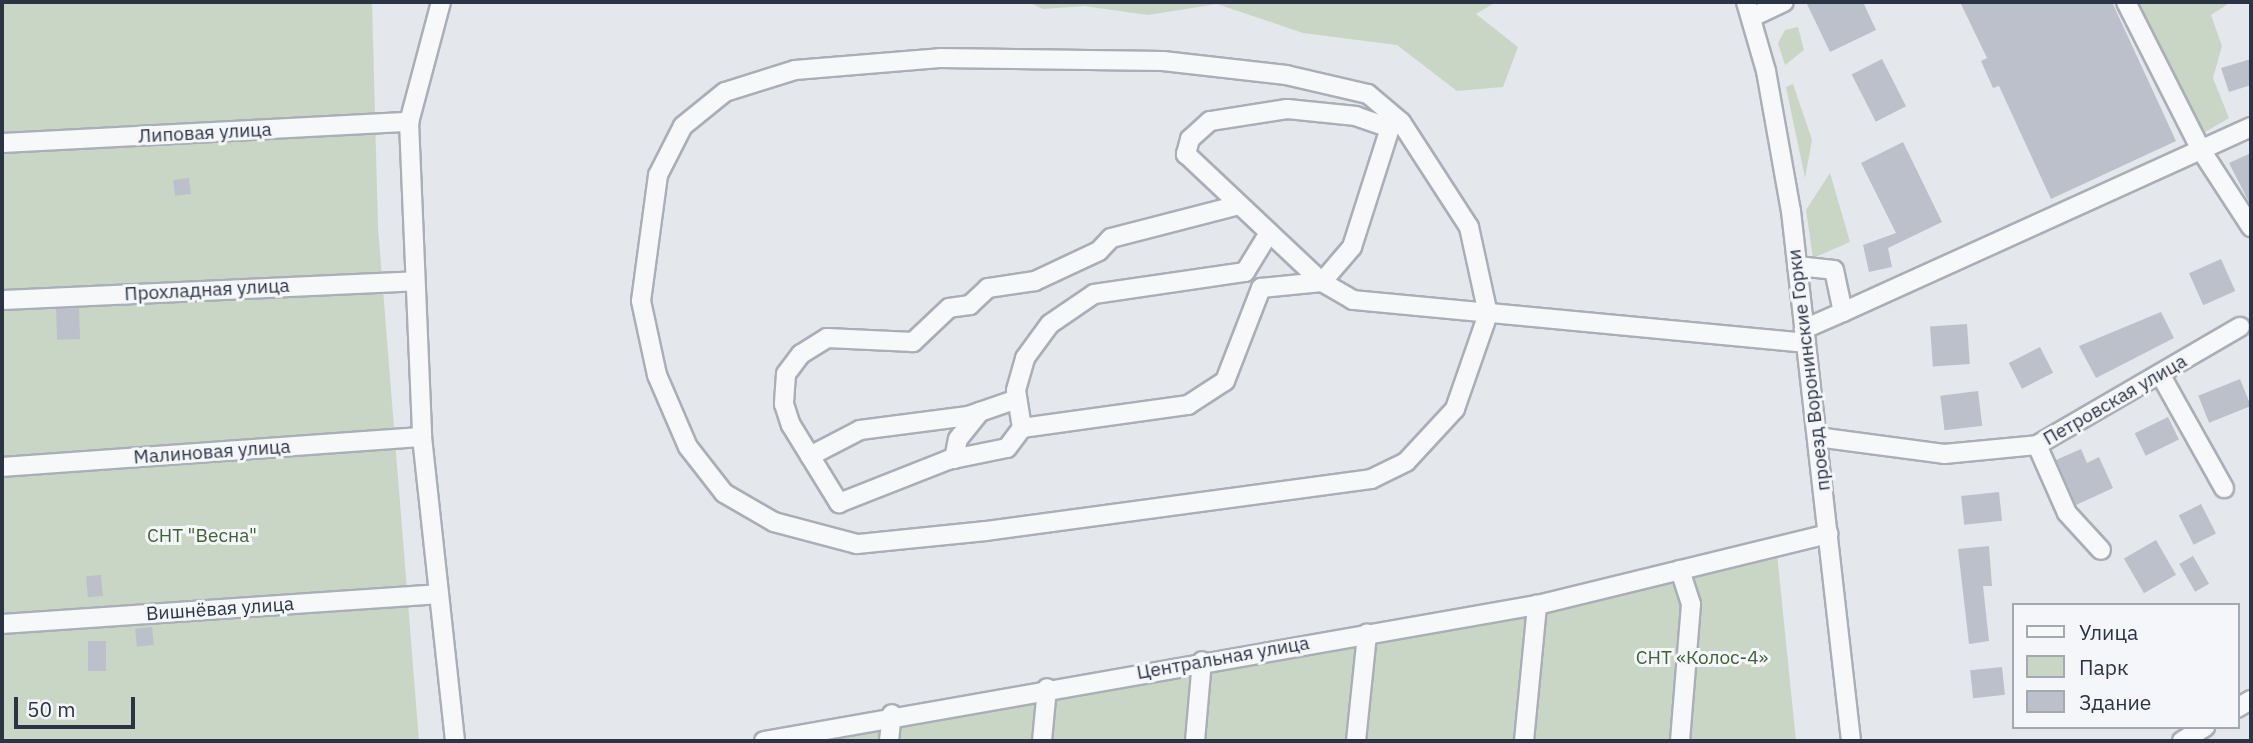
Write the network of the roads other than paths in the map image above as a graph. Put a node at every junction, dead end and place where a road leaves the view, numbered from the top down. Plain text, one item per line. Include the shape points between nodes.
1 (441, 2) edge
2 (1784, 2) edge
3 (2126, 2) edge
4 (1749, 10) edge
5 (409, 122) junction
6 (1396, 125) junction
7 (2251, 127) edge
8 (2, 143) edge
9 (2202, 150) junction
10 (1239, 205) junction
11 (2251, 227) edge
12 (1269, 233) junction
13 (1797, 266) junction
14 (413, 281) junction
15 (1322, 282) junction
16 (2, 300) edge
17 (1843, 312) junction
18 (1488, 314) junction
19 (2240, 327) dead end
20 (1805, 336) junction
21 (2160, 374) junction
22 (1017, 399) junction
23 (980, 412) junction
24 (1022, 428) junction
25 (422, 437) junction
26 (1817, 437) junction
27 (2038, 445) junction
28 (810, 456) junction
29 (954, 459) junction
30 (2, 467) edge
31 (2224, 488) dead end
32 (1828, 534) junction
33 (2101, 550) dead end
34 (1680, 570) junction
35 (439, 594) junction
36 (1537, 604) junction
37 (2, 624) edge
38 (1367, 634) junction
39 (1202, 661) junction
40 (1047, 688) junction
41 (892, 714) junction
42 (2202, 729) edge
43 (454, 741) edge
44 (764, 741) edge
45 (889, 741) edge
46 (1042, 741) edge
47 (1195, 741) edge
48 (1356, 741) edge
49 (1524, 741) edge
50 (1680, 741) edge
51 (1851, 741) edge
52 (2182, 741) edge

1 - 5 street
2 - 4 street
3 - 9 street
4 - 13 street, проезд Воронинские Горки
5 - 8 street, Липовая улица
5 - 14 street
6 - 10 street via 1287,109 1210,121 1190,139 1186,154
6 - 15 street via 1352,247
6 - 18 street via 1469,227
6 - 18 street via 1368,94 1286,75 1163,61 940,58 795,70 725,92 683,125 658,174 641,301 657,375 688,447 724,493 774,522 857,544 1371,479 1406,462 1455,409
7 - 9 street
9 - 11 street
9 - 17 street
10 - 12 street
10 - 28 street via 1111,238 1099,251 1035,281 988,288 970,305 949,308 913,342 850,337 818,343 786,374 791,425
12 - 15 street
12 - 22 street via 1245,272 1094,294 1050,324 1025,358
13 - 17 street via 1834,270
13 - 20 street, проезд Воронинские Горки
14 - 16 street, Прохладная улица
14 - 25 street
15 - 18 street via 1353,300
15 - 24 street via 1261,288 1225,381 1188,405
17 - 20 street
18 - 20 street
19 - 21 street, Петровская улица
20 - 26 street, проезд Воронинские Горки
21 - 27 street, Петровская улица
21 - 31 street
22 - 23 street
22 - 24 street
23 - 28 street via 860,430
23 - 29 street via 958,439
24 - 29 street via 1007,448
25 - 30 street, Малиновая улица
25 - 35 street
26 - 27 street, Петровская улица via 1944,454
26 - 32 street, проезд Воронинские Горки
27 - 33 street via 2067,513
28 - 29 street via 839,503
32 - 34 street, Центральная улица
32 - 51 street, проезд Воронинские Горки
34 - 36 street, Центральная улица
34 - 50 street via 1691,604
35 - 37 street, Вишнёвая улица
35 - 43 street
36 - 38 street, Центральная улица
36 - 49 street
38 - 39 street, Центральная улица
38 - 48 street
39 - 40 street, Центральная улица
39 - 47 street
40 - 41 street, Центральная улица
40 - 46 street
41 - 44 street, Центральная улица
41 - 45 street
42 - 52 street

